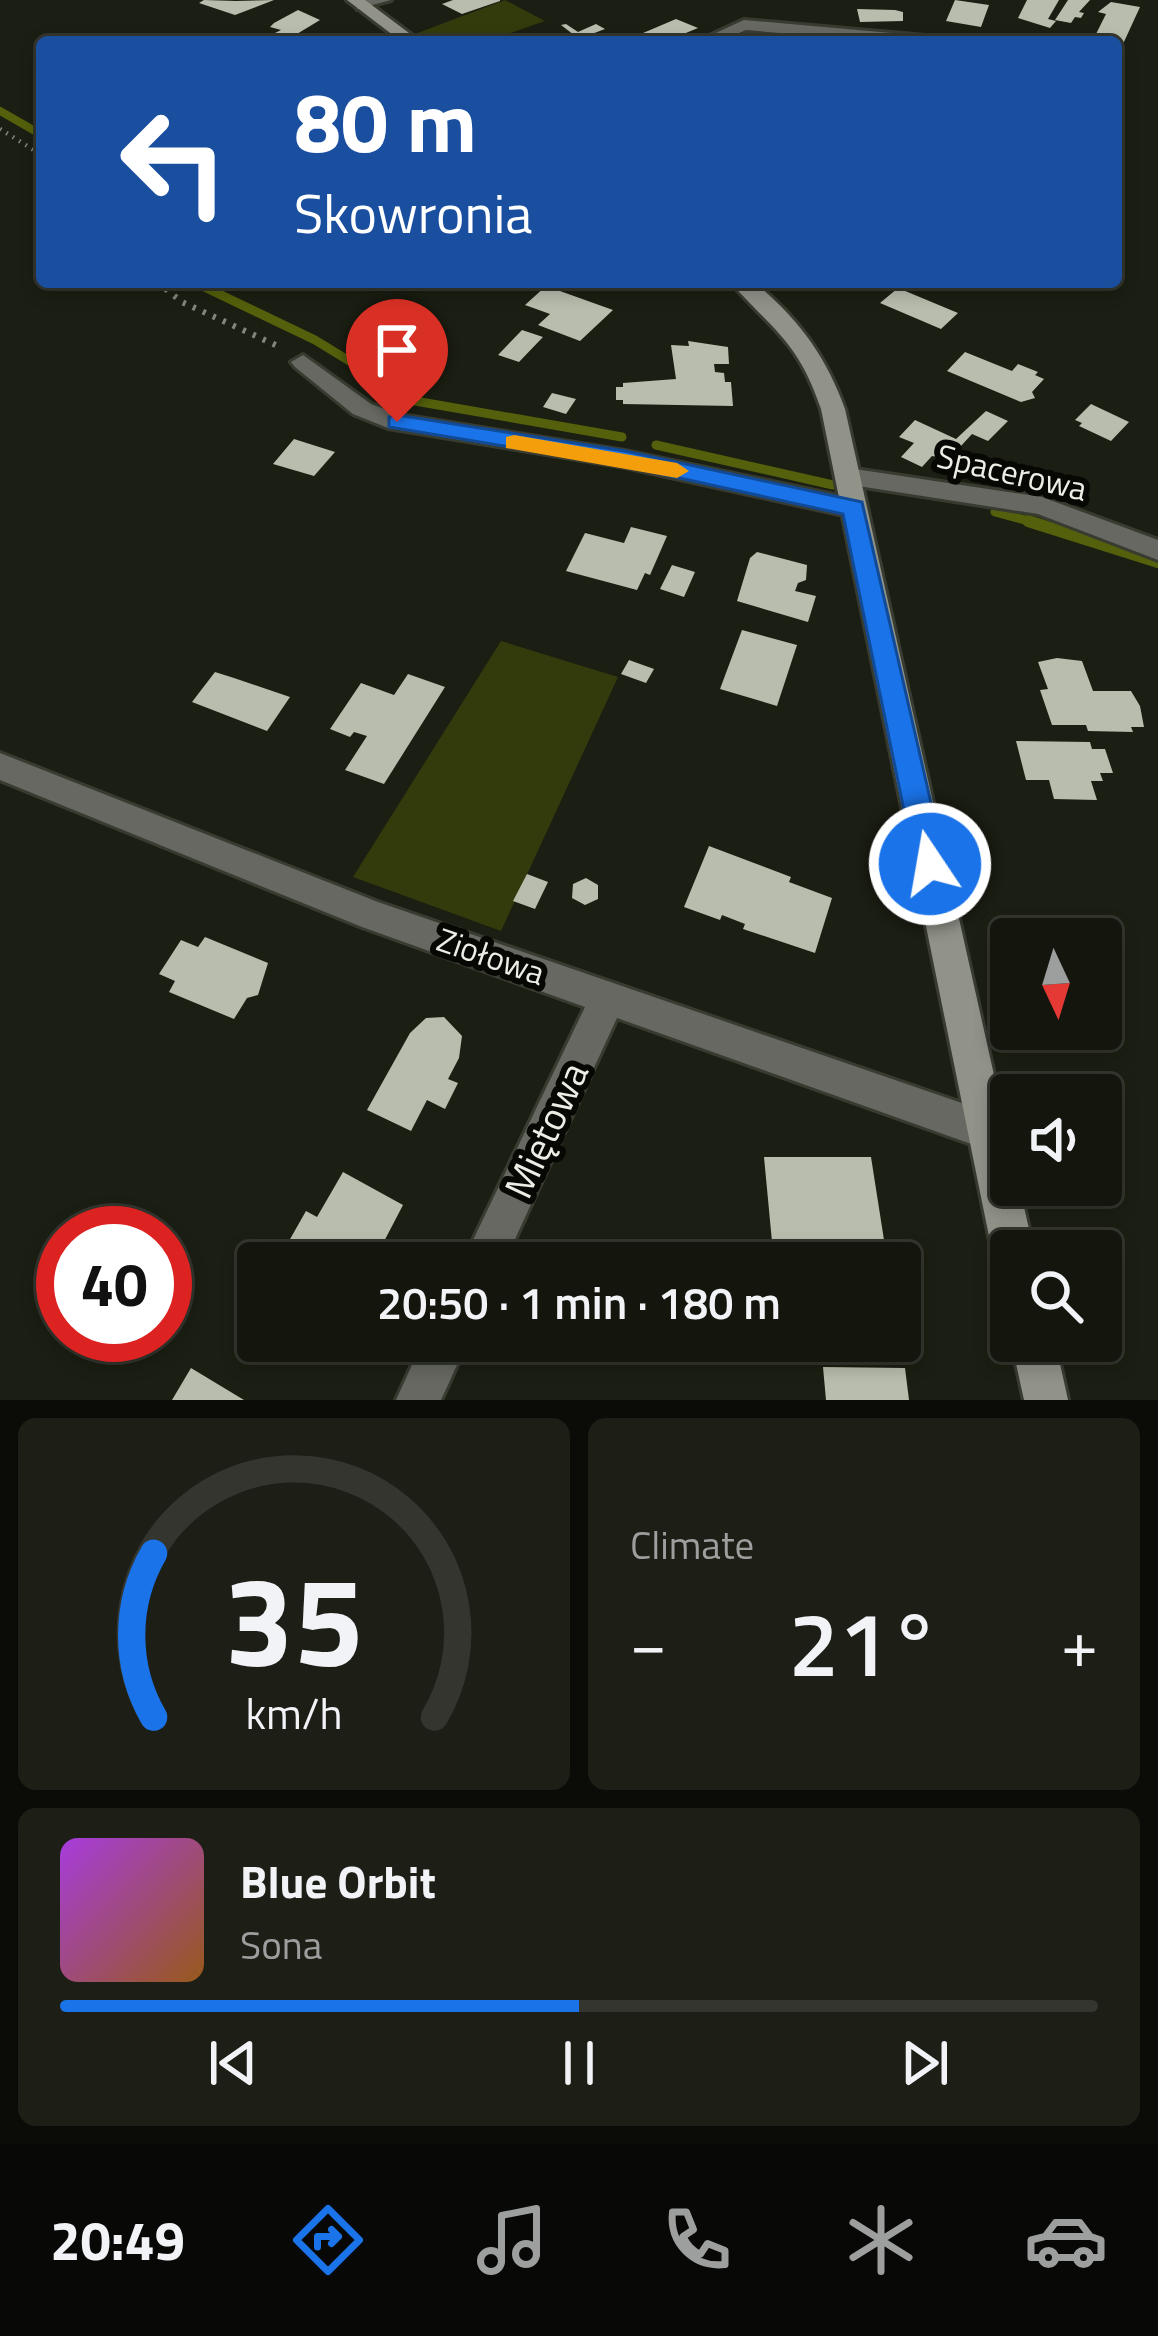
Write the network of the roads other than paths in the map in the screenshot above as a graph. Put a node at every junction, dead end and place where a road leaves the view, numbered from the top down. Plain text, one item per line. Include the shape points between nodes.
1 (383, 0) edge
2 (359, 3) edge
3 (405, 36) edge
4 (718, 36) edge
5 (869, 36) edge
6 (749, 288) edge
7 (303, 362) road end
8 (851, 492) junction
9 (1158, 550) edge
10 (0, 766) edge
11 (609, 997) junction
12 (988, 1131) junction
13 (1009, 1230) edge
14 (493, 1242) edge
15 (436, 1362) edge
16 (1038, 1362) edge
17 (418, 1400) edge
18 (1046, 1400) edge

1 - 2 street
2 - 3 street
4 - 5 street via 744,25
6 - 8 street via 815,356 839,417
7 - 8 street, Spacerowa via 362,409 413,427
8 - 9 street, Spacerowa via 1042,506
8 - 12 street
10 - 11 street, Ziołowa via 374,916
11 - 12 street, Ziołowa
11 - 14 street, Miętowa
12 - 13 street
15 - 17 street
16 - 18 street

